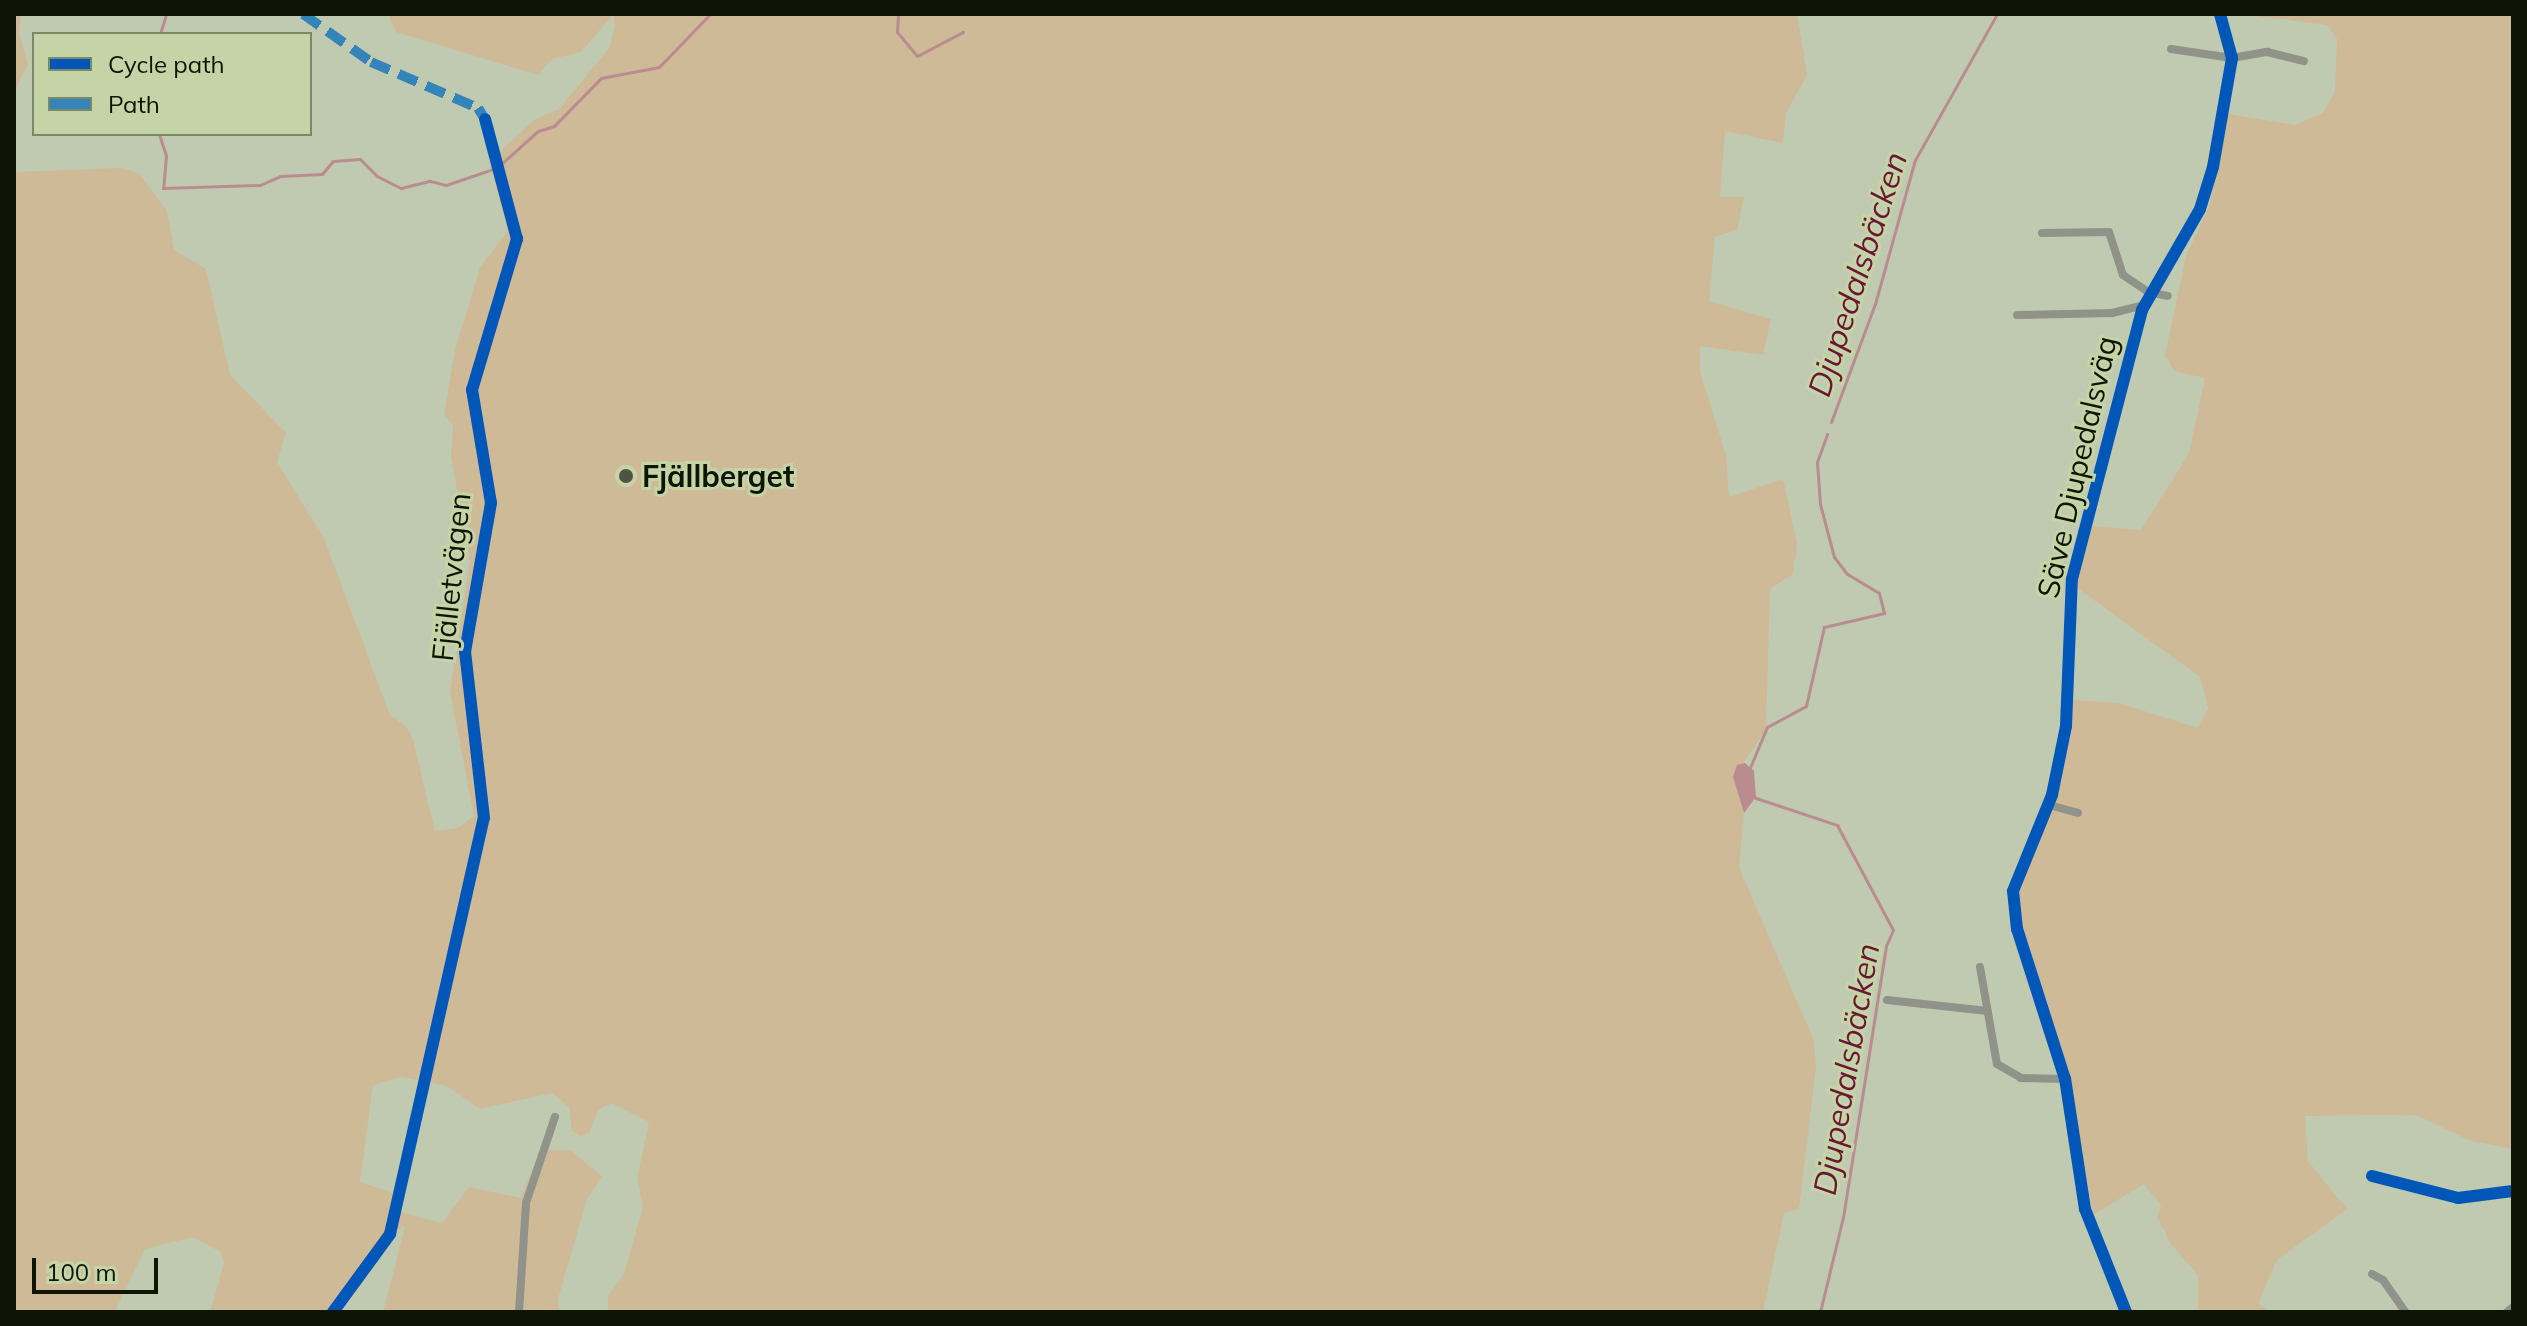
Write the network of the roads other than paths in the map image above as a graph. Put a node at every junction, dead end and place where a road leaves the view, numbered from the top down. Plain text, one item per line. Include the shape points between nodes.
1 (2220, 14) edge
2 (2171, 49) dead end
3 (2232, 58) junction
4 (2304, 61) dead end
5 (485, 119) dead end
6 (2042, 233) dead end
7 (2148, 292) junction
8 (2168, 296) dead end
9 (2143, 305) junction
10 (2017, 315) dead end
11 (2049, 805) junction
12 (2078, 813) dead end
13 (1980, 967) dead end
14 (1887, 1000) dead end
15 (1987, 1011) junction
16 (2065, 1079) junction
17 (555, 1117) dead end
18 (2372, 1176) dead end
19 (2513, 1191) edge
20 (2372, 1274) dead end
21 (2513, 1307) edge
22 (333, 1312) edge
23 (519, 1312) edge
24 (2126, 1312) edge
25 (2405, 1312) edge
26 (2507, 1312) edge

1 - 3 street, Säve Djupedalsväg
2 - 3 street
3 - 4 street via 2264,52
3 - 7 street, Säve Djupedalsväg via 2204,200
5 - 22 street, Fjälletvägen via 517,239 472,390 491,503 465,652 484,818 390,1234
6 - 7 street via 2109,232 2129,279
7 - 8 street
7 - 9 street, Säve Djupedalsväg
9 - 10 street via 2112,313
9 - 11 street, Säve Djupedalsväg via 2072,579 2066,726
11 - 12 street
11 - 16 street, Säve Djupedalsväg via 2020,864 2013,904
13 - 15 street
14 - 15 street
15 - 16 street via 2000,1068 2021,1078
16 - 24 street, Säve Djupedalsväg via 2085,1209
17 - 23 street via 526,1203
18 - 19 street via 2458,1198
20 - 25 street via 2383,1280
21 - 26 street

